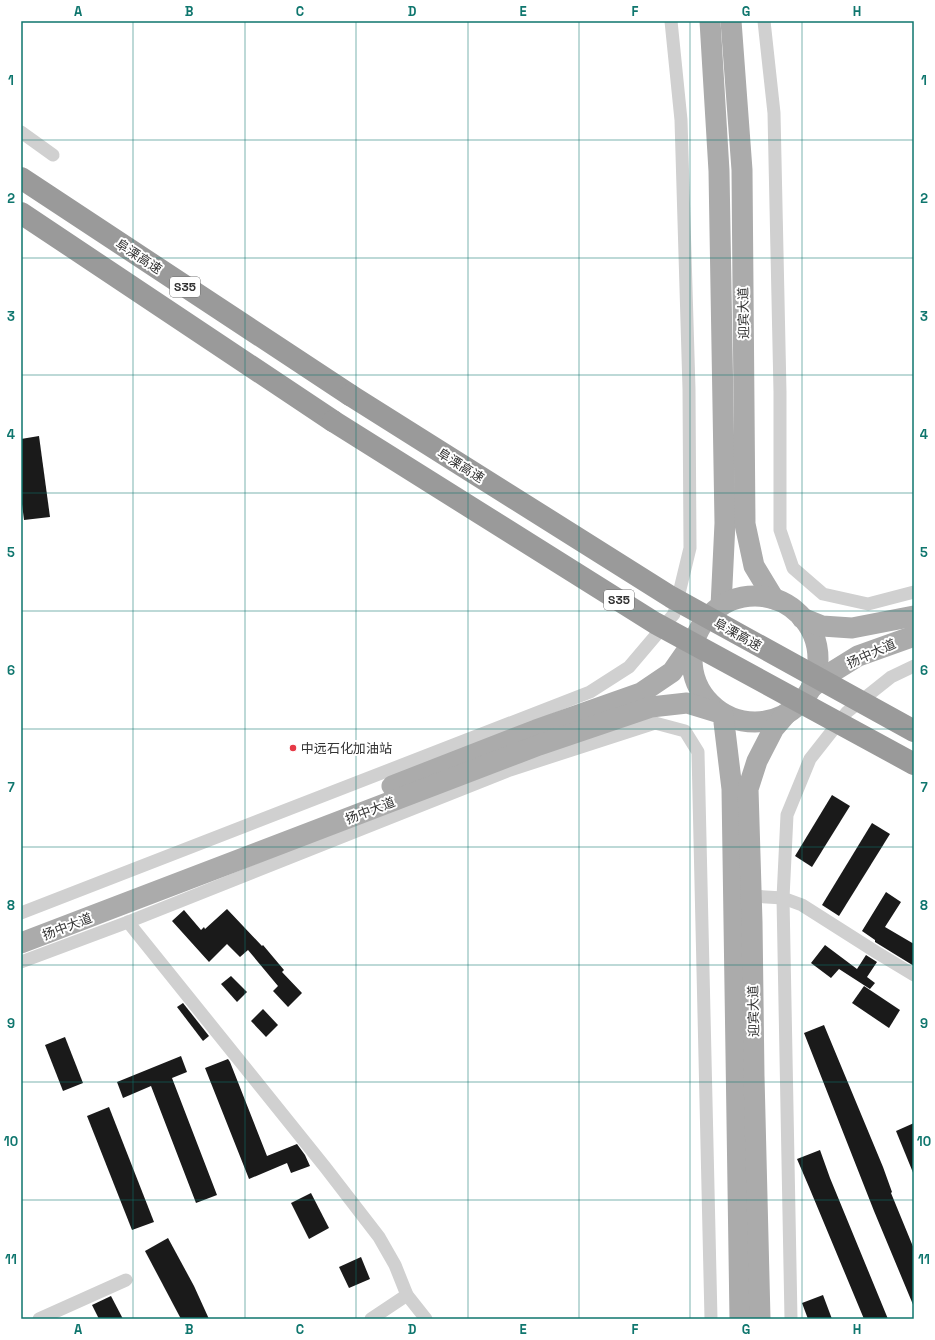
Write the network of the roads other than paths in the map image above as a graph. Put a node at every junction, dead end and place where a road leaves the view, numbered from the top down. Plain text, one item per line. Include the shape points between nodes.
1 (671, 21) edge
2 (710, 21) edge
3 (731, 21) edge
4 (764, 21) edge
5 (21, 132) edge
6 (53, 155) dead end
7 (21, 178) edge
8 (21, 213) edge
9 (914, 592) edge
10 (774, 599) junction
11 (721, 606) junction
12 (914, 616) edge
13 (802, 618) junction
14 (914, 636) edge
15 (695, 639) junction
16 (914, 666) edge
17 (811, 688) junction
18 (787, 713) junction
19 (723, 714) junction
20 (914, 731) edge
21 (914, 764) edge
22 (752, 896) junction
23 (784, 898) junction
24 (21, 913) edge
25 (128, 922) junction
26 (21, 929) edge
27 (21, 943) edge
28 (21, 962) edge
29 (914, 975) edge
30 (126, 1280) dead end
31 (407, 1295) junction
32 (40, 1319) edge
33 (372, 1319) edge
34 (426, 1319) edge
35 (711, 1319) edge
36 (740, 1319) edge
37 (760, 1319) edge
38 (791, 1319) edge

1 - 24 street via 681,120 689,388 690,548 674,614 629,667 590,692
2 - 11 main road, 迎宾大道 via 719,171 725,523
3 - 10 main road, 迎宾大道 via 742,170 745,524 754,566
4 - 9 street via 774,113 780,384 780,530 793,568 823,594 868,604
5 - 6 street
7 - 20 highway, 阜溧高速 / S35, bridge via 350,395 671,597
8 - 21 highway, S35, bridge via 333,421 655,623
10 - 11 main road via 758,596 740,598
10 - 13 main road via 790,607
11 - 15 main road via 705,620
12 - 13 main road, 扬中大道 via 852,628 822,626
13 - 17 main road via 812,634 817,652
14 - 17 main road, 扬中大道 via 858,656
15 - 19 main road via 692,660 696,682 706,700
15 - 26 main road, 扬中大道 via 672,672 641,693 529,732
16 - 23 street via 891,677 847,712 810,760 787,815
17 - 18 main road via 801,702
18 - 19 main road via 772,720 755,723
18 - 22 main road, 迎宾大道 via 774,728 757,761 748,789
19 - 27 main road, 扬中大道 via 688,703 651,707 539,745
19 - 36 main road, 迎宾大道 via 732,789
22 - 23 street
22 - 37 main road, 迎宾大道
23 - 29 street via 802,905
23 - 38 street
25 - 28 street
25 - 31 street via 379,1237 395,1265
25 - 35 street via 510,770 655,723 685,731 698,752
30 - 32 street
31 - 33 street
31 - 34 street

